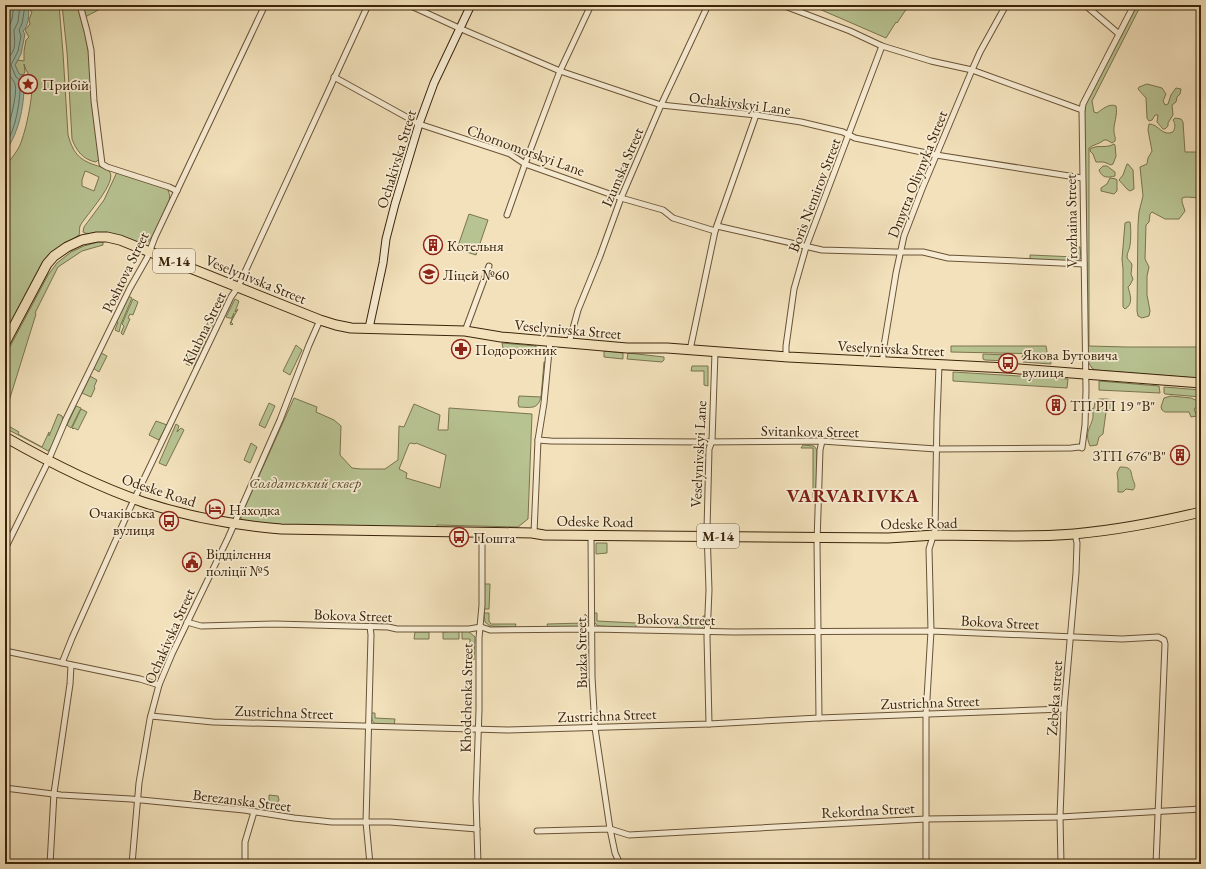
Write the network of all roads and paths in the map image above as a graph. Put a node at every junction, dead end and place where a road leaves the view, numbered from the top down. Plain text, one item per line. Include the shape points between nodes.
1 (80, 5) edge
2 (265, 5) edge
3 (368, 5) edge
4 (409, 5) edge
5 (471, 5) edge
6 (591, 5) edge
7 (708, 5) edge
8 (782, 5) edge
9 (1006, 5) edge
10 (1085, 5) edge
11 (1134, 5) edge
12 (459, 28) junction
13 (1119, 34) junction
14 (882, 46) junction
15 (972, 70) junction
16 (560, 71) junction
17 (334, 77) junction
18 (661, 105) junction
19 (1082, 110) junction
20 (756, 115) junction
21 (419, 124) junction
22 (849, 135) junction
23 (936, 156) junction
24 (525, 164) junction
25 (1082, 178) junction
26 (177, 191) junction
27 (621, 198) junction
28 (507, 214) dead end
29 (716, 228) junction
30 (806, 247) junction
31 (150, 251) junction
32 (900, 252) junction
33 (1084, 264) junction
34 (489, 266) dead end
35 (238, 287) junction
36 (320, 320) junction
37 (370, 328) junction
38 (465, 331) junction
39 (550, 341) junction
40 (5, 343) edge
41 (569, 343) junction
42 (690, 350) junction
43 (715, 352) junction
44 (786, 357) junction
45 (883, 362) junction
46 (939, 365) junction
47 (1086, 374) junction
48 (1201, 383) edge
49 (5, 437) edge
50 (538, 440) junction
51 (822, 441) junction
52 (712, 442) junction
53 (1082, 448) joint
54 (936, 449) junction
55 (49, 460) junction
56 (135, 499) junction
57 (1201, 512) edge
58 (234, 524) junction
59 (482, 532) junction
60 (534, 533) junction
61 (1075, 534) junction
62 (591, 535) junction
63 (934, 535) junction
64 (707, 536) junction
65 (818, 537) junction
66 (5, 549) edge
67 (187, 622) junction
68 (370, 626) junction
69 (481, 627) junction
70 (592, 629) junction
71 (819, 631) junction
72 (931, 631) junction
73 (708, 632) junction
74 (1070, 637) junction
75 (5, 651) edge
76 (62, 663) junction
77 (71, 665) junction
78 (159, 686) junction
79 (1064, 709) junction
80 (926, 715) junction
81 (151, 716) junction
82 (819, 718) junction
83 (709, 724) junction
84 (369, 726) junction
85 (595, 728) junction
86 (478, 729) junction
87 (5, 788) edge
88 (54, 793) junction
89 (137, 800) junction
90 (1201, 809) edge
91 (1158, 811) junction
92 (254, 812) junction
93 (1060, 817) junction
94 (926, 819) junction
95 (366, 822) junction
96 (477, 829) junction
97 (610, 829) junction
98 (537, 831) dead end
99 (50, 864) edge
100 (132, 864) edge
101 (245, 864) edge
102 (370, 864) edge
103 (478, 864) edge
104 (620, 864) edge
105 (926, 864) edge
106 (1061, 864) edge
107 (1156, 864) edge

1 - 26 street via 90,46 102,164
2 - 26 street, Poshtova Street
3 - 17 street, Klubna Street
4 - 12 street, Ochakivskyi Lane
5 - 12 street, Ochakivska Street
6 - 16 street
7 - 18 street, Izumska Street
8 - 14 street
9 - 15 street, Dmytra Oliynyka Street
10 - 13 street
11 - 13 street, Vrozhaina Street
12 - 16 street, Ochakivskyi Lane
12 - 21 street, Ochakivska Street
13 - 19 street, Vrozhaina Street
14 - 15 street
14 - 22 street, Boris Nemirov Street
15 - 19 street
15 - 23 street, Dmytra Oliynyka Street
16 - 18 street, Ochakivskyi Lane
16 - 24 street
17 - 21 street, Chornomorskyi Lane
17 - 35 street, Klubna Street
18 - 20 street, Ochakivskyi Lane
18 - 27 street, Izumska Street
19 - 25 street, Vrozhaina Street
20 - 22 street, Ochakivskyi Lane via 801,122
20 - 29 street
21 - 24 street, Chornomorskyi Lane via 510,154
21 - 37 street, Ochakivska Street via 386,239
22 - 23 street, Ochakivskyi Lane
22 - 30 street, Boris Nemirov Street
23 - 25 street, Ochakivskyi Lane
23 - 32 street, Dmytra Oliynyka Street via 910,216
24 - 27 street, Chornomorskyi Lane
24 - 28 street
25 - 33 street, Vrozhaina Street
26 - 31 street, Poshtova Street
27 - 29 street, Chornomorskyi Lane via 663,210 673,218
27 - 41 street, Izumska Street via 578,310
29 - 30 street, Chornomorskyi Lane
29 - 42 street
30 - 32 street, Chornomorskyi Lane via 822,250
30 - 44 street, Boris Nemirov Street via 794,289
31 - 35 highway, Veselynivska Street / М-14
31 - 40 highway, Veselynivska Street / М-14 via 102,236 82,240 67,247 54,256 42,271
31 - 55 street, Poshtova Street via 66,419
32 - 33 street, Chornomorskyi Lane via 923,252 948,258
32 - 45 street, Dmytra Oliynyka Street
33 - 47 street, Vrozhaina Street
34 - 38 street
35 - 36 highway, Veselynivska Street / М-14
35 - 56 street, Klubna Street via 223,313
36 - 37 highway, Veselynivska Street / М-14 via 342,326
36 - 58 street, Ochakivska Street
37 - 38 highway, Veselynivska Street / М-14
38 - 39 highway, Veselynivska Street / М-14
39 - 41 highway, Veselynivska Street / М-14
39 - 50 street
41 - 42 highway, Veselynivska Street / М-14
42 - 43 highway, Veselynivska Street / М-14
43 - 44 highway, Veselynivska Street / М-14
43 - 52 street, Veselynivskyi Lane
44 - 45 highway, Veselynivska Street / М-14
45 - 46 highway, Veselynivska Street / М-14
46 - 47 highway, Veselynivska Street / М-14
46 - 54 street
47 - 48 highway, Veselynivska Street / М-14
47 - 53 street, Vrozhaina Street
49 - 55 highway, Odeske Road / М-14
50 - 52 street, Svitankova Street
50 - 60 street
51 - 52 street, Svitankova Street
51 - 54 street, Svitankova Street
51 - 65 street
52 - 64 street, Veselynivskyi Lane via 709,449
53 - 54 street, Svitankova Street
54 - 63 street
55 - 56 highway, Odeske Road / М-14
55 - 66 street, Poshtova Street
56 - 58 highway, Odeske Road / М-14 via 182,514
56 - 76 street, Klubna Street
57 - 61 highway, Odeske Road / М-14 via 1144,524
58 - 59 highway, Odeske Road / М-14 via 297,530
58 - 67 street, Ochakivska Street
59 - 60 highway, Odeske Road / М-14
59 - 69 street, Khodchenka Street
60 - 62 highway, Odeske Road / М-14
61 - 63 highway, Odeske Road / М-14
61 - 74 street, Zebeka street via 1076,573
62 - 64 highway, Odeske Road / М-14
62 - 70 street, Buzka Street
63 - 65 highway, Odeske Road / М-14 via 890,538
63 - 72 street via 929,549
64 - 65 highway, Odeske Road / М-14
64 - 73 street, Veselynivskyi Lane
65 - 71 street
67 - 68 street, Bokova Street via 201,626
67 - 78 street, Ochakivska Street
68 - 69 street, Bokova Street via 397,629
68 - 84 street
69 - 70 street, Bokova Street via 497,630
69 - 86 street, Khodchenka Street
70 - 73 street, Bokova Street
70 - 85 street, Buzka Street
71 - 72 street, Bokova Street
71 - 73 street, Bokova Street
71 - 82 street
72 - 74 street, Bokova Street
72 - 80 street
73 - 83 street, Veselynivskyi Lane
74 - 79 street, Zebeka street
74 - 91 street, Bokova Street via 1158,637 1164,640
75 - 76 street
76 - 77 street
77 - 78 street via 140,679
77 - 88 street
78 - 81 street, Ochakivska Street
79 - 80 street, Zustrichna Street
79 - 93 street, Zebeka street
80 - 82 street, Zustrichna Street
80 - 94 street
81 - 84 street, Zustrichna Street via 206,721
81 - 89 street, Ochakivska Street
82 - 83 street, Zustrichna Street
83 - 85 street, Zustrichna Street
84 - 86 street, Zustrichna Street
84 - 95 street
85 - 86 street, Zustrichna Street
85 - 97 street, Buzka Street
86 - 96 street, Khodchenka Street
87 - 88 street, Berezanska Street
88 - 89 street, Berezanska Street
88 - 99 street
89 - 92 street, Berezanska Street
89 - 100 street, Ochakivska Street
90 - 91 street, Rekordna Street
91 - 93 street, Rekordna Street
91 - 107 street
92 - 95 street, Berezanska Street via 332,822
92 - 101 street via 246,842
93 - 94 street, Rekordna Street
93 - 106 street, Zebeka street
94 - 97 street, Rekordna Street via 629,835
94 - 105 street
95 - 96 street, Berezanska Street
95 - 102 street
96 - 103 street, Khodchenka Street
97 - 98 street, Rekordna Street
97 - 104 street, Buzka Street

